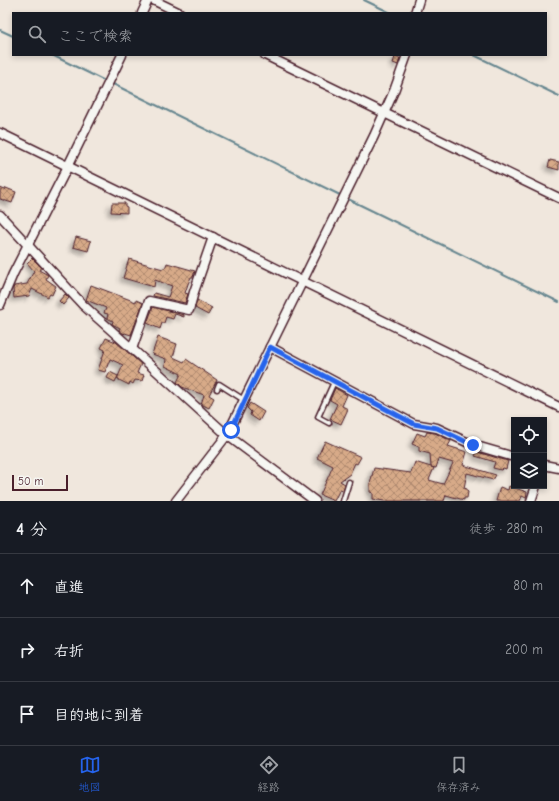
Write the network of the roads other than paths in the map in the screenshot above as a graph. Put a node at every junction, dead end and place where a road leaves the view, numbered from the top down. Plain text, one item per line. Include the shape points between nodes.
1 (148, 0) edge
2 (154, 0) edge
3 (419, 0) edge
4 (142, 12) edge
5 (178, 12) edge
6 (415, 12) edge
7 (122, 56) edge
8 (267, 56) edge
9 (407, 56) edge
10 (384, 113) junction
11 (0, 133) edge
12 (68, 166) junction
13 (559, 198) edge
14 (0, 215) edge
15 (213, 237) junction
16 (28, 245) junction
17 (302, 282) junction
18 (0, 305) edge
19 (270, 347) junction
20 (132, 349) junction
21 (334, 382) junction
22 (217, 389) dead end
23 (244, 400) junction
24 (559, 407) edge
25 (329, 424) dead end
26 (227, 435) junction
27 (511, 456) edge
28 (547, 466) edge
29 (559, 468) edge
30 (350, 482) dead end
31 (535, 489) edge
32 (176, 501) edge
33 (315, 501) edge
34 (343, 501) edge
35 (531, 501) edge

1 - 4 street
2 - 5 street
3 - 6 street
7 - 12 street
8 - 10 street
9 - 10 street
10 - 13 street
10 - 17 street
11 - 12 street
12 - 15 street
12 - 16 street
14 - 16 street
15 - 17 street
15 - 20 street via 189,310 149,301
16 - 18 street
16 - 20 street via 83,305
17 - 19 street
17 - 24 street
19 - 21 street
19 - 23 street
20 - 26 street
21 - 25 lane via 318,417
21 - 27 street via 414,424 437,428 473,445
22 - 23 lane via 219,384
23 - 26 street
26 - 32 street
26 - 33 street
28 - 29 street
30 - 34 lane
31 - 35 street

